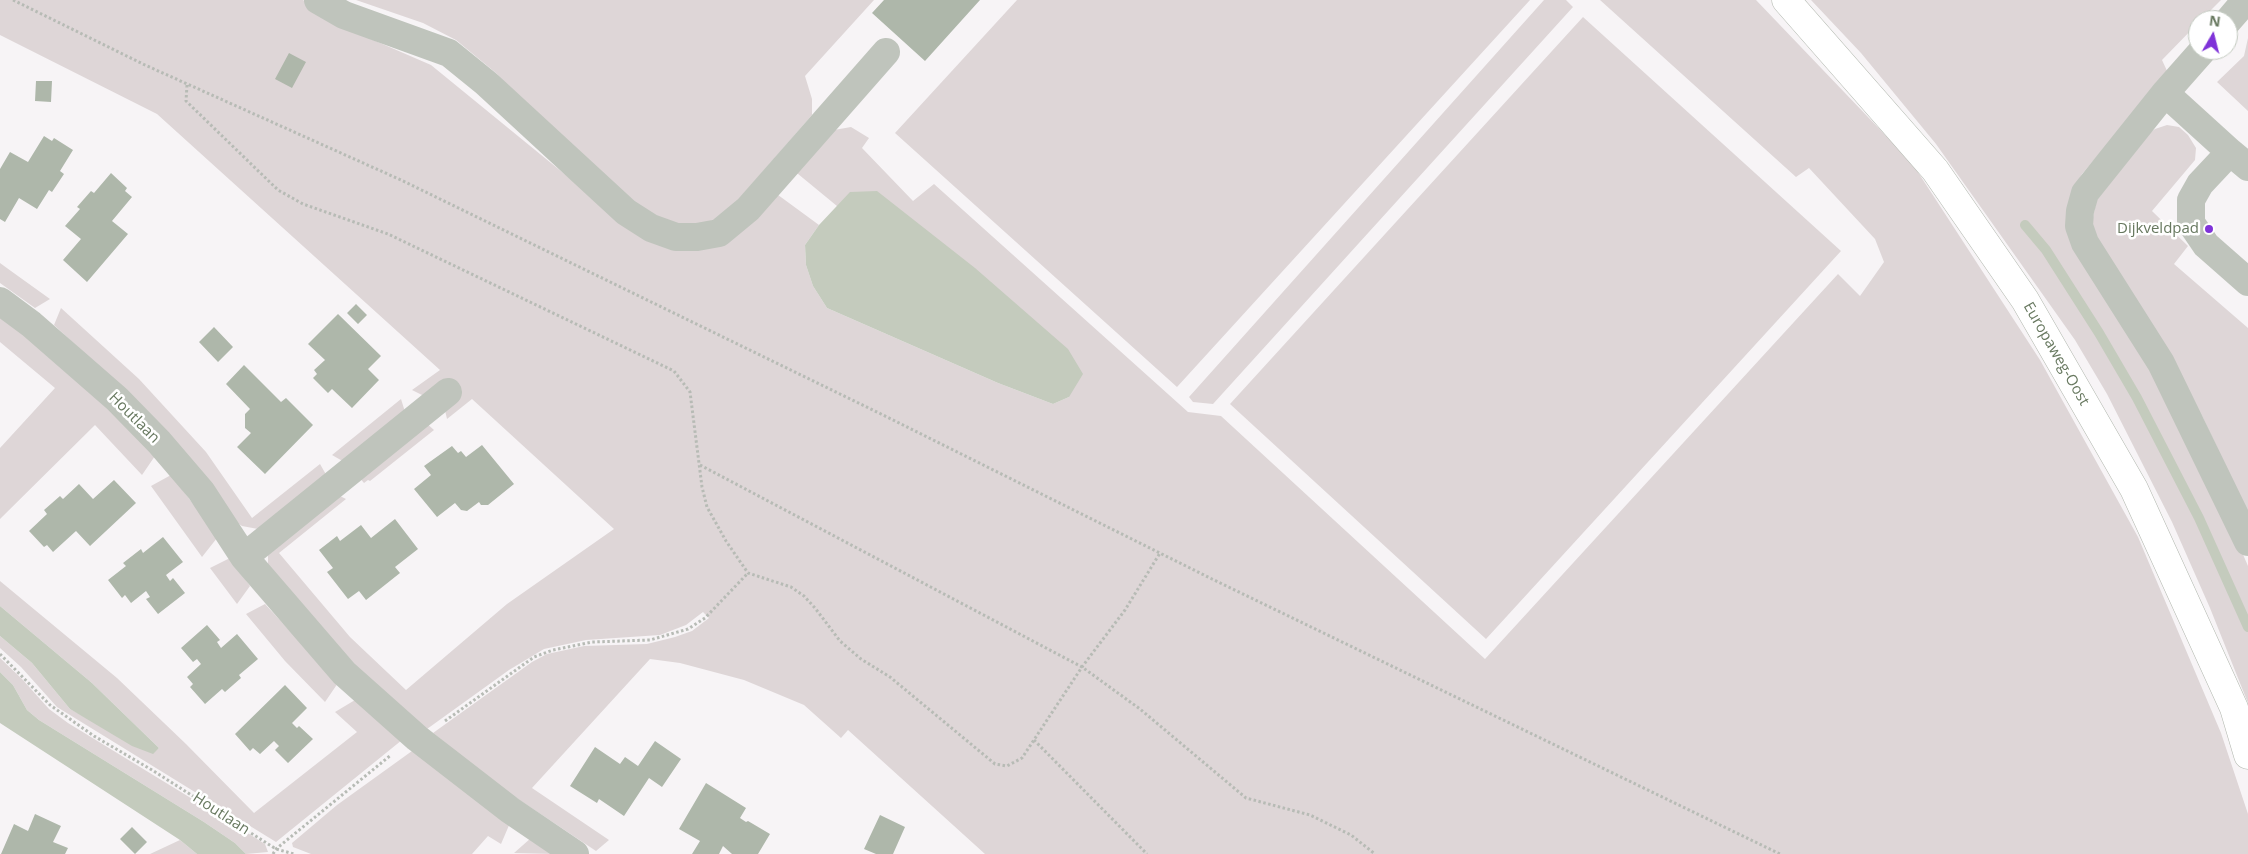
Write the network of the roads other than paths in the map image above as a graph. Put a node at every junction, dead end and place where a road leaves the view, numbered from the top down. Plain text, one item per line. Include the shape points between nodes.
1 (318, 0) edge
2 (1786, 0) edge
3 (2246, 0) edge
4 (2237, 10) edge
5 (886, 52) dead end
6 (2194, 60) edge
7 (2165, 93) junction
8 (2239, 159) edge
9 (2248, 282) edge
10 (0, 302) edge
11 (448, 392) dead end
12 (2248, 542) edge
13 (244, 557) junction
14 (2248, 755) edge
15 (575, 854) edge

1 - 5 street via 344,15 449,53 626,212 652,228 676,237 719,232 748,210
2 - 14 main road, Europaweg-Oost via 1935,170 2024,300 2134,489 2234,708
3 - 4 street
6 - 7 street
7 - 8 street
7 - 12 street via 2085,193 2078,226 2085,243 2161,363
8 - 9 street via 2200,184 2191,200 2191,223 2206,244
10 - 13 street, Houtlaan via 31,324 117,399 159,442 200,491
11 - 13 street
13 - 15 street, Houtlaan via 344,673 417,738 510,810

